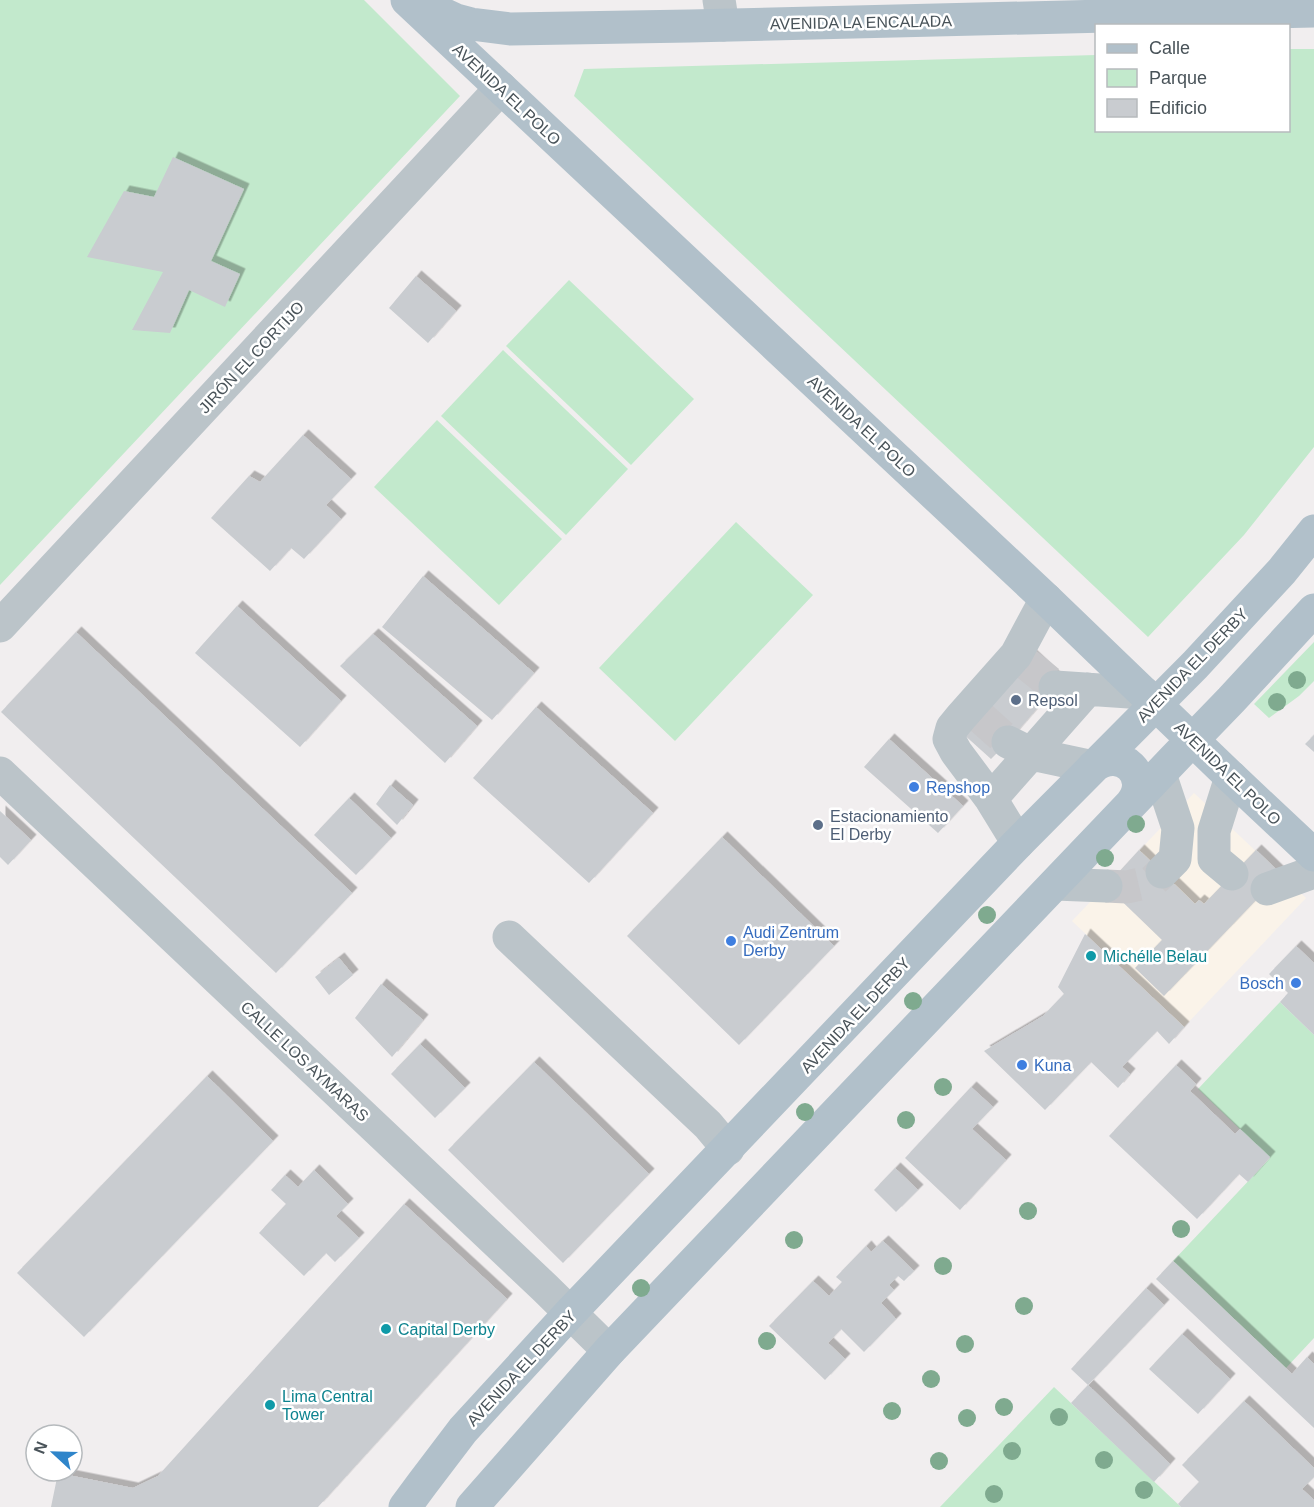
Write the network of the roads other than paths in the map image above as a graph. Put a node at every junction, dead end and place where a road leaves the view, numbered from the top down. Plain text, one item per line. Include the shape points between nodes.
1 (407, 0) edge
2 (414, 0) edge
3 (641, 0) edge
4 (1314, 11) edge
5 (721, 13) edge
6 (529, 28) junction
7 (501, 88) junction
8 (1314, 531) edge
9 (1046, 599) junction
10 (1314, 610) edge
11 (0, 626) edge
12 (1055, 687) tunnel mouth
13 (1088, 689) junction
14 (1150, 699) junction
15 (1192, 739) junction
16 (1020, 748) junction
17 (1093, 767) junction
18 (0, 773) edge
19 (1160, 774) junction
20 (1231, 777) junction
21 (991, 799) junction
22 (1131, 804) junction
23 (1018, 843) junction
24 (1313, 857) edge
25 (1055, 884) junction
26 (1106, 886) tunnel mouth
27 (1267, 889) dead end
28 (509, 938) dead end
29 (728, 1149) junction
30 (570, 1314) junction
31 (609, 1351) junction
32 (405, 1507) edge
33 (472, 1507) edge

1 - 7 main road, AVENIDA EL POLO
2 - 6 main road, AVENIDA LA ENCALADA via 471,24
3 - 6 main road via 631,11 619,14
4 - 5 main road, AVENIDA LA ENCALADA
5 - 6 main road, AVENIDA LA ENCALADA
7 - 9 main road, AVENIDA EL POLO
7 - 11 street, JIRÓN EL CORTIJO
8 - 14 main road, AVENIDA EL DERBY via 1195,665
9 - 14 main road, AVENIDA EL POLO
9 - 21 street via 1020,658 974,710 952,728 949,739 956,752
10 - 15 main road
12 - 13 street
13 - 14 street
13 - 16 street
14 - 15 main road, AVENIDA EL POLO
14 - 17 main road, AVENIDA EL DERBY
15 - 19 main road
15 - 20 main road, AVENIDA EL POLO
16 - 17 street
16 - 21 street
17 - 22 main road via 1112,759 1131,766 1139,785
17 - 23 main road, AVENIDA EL DERBY
18 - 30 street, CALLE LOS AYMARAS
19 - 20 street via 1178,828 1168,865 1223,867 1214,831
19 - 22 main road
20 - 24 main road, AVENIDA EL POLO
21 - 23 street
22 - 25 main road
23 - 29 main road, AVENIDA EL DERBY
24 - 27 street
25 - 26 street
25 - 31 main road
28 - 29 street via 708,1125
29 - 30 main road, AVENIDA EL DERBY
30 - 31 street, CALLE LOS AYMARAS
30 - 32 main road, AVENIDA EL DERBY via 463,1430
31 - 33 main road

